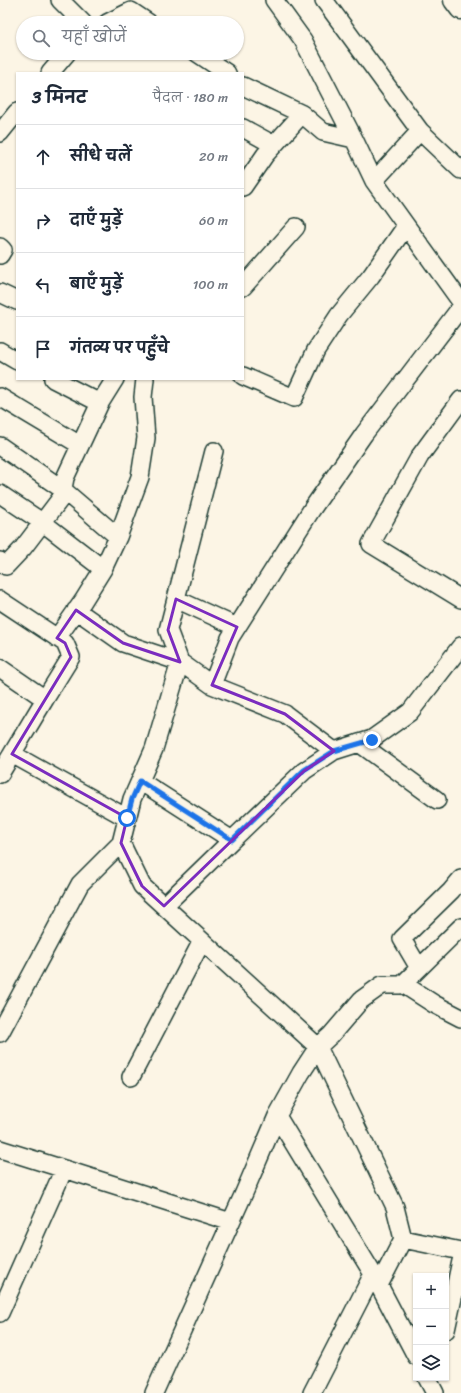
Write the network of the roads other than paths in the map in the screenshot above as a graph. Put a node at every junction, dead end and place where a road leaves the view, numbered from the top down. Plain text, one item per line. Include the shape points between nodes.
1 (60, 0) edge
2 (274, 0) edge
3 (324, 0) edge
4 (455, 0) edge
5 (135, 6) edge
6 (461, 8) edge
7 (76, 16) edge
8 (119, 16) edge
9 (143, 16) edge
10 (61, 60) edge
11 (208, 60) edge
12 (51, 72) edge
13 (226, 72) edge
14 (244, 86) edge
15 (16, 113) edge
16 (302, 114) junction
17 (244, 129) edge
18 (420, 131) junction
19 (0, 133) edge
20 (354, 139) junction
21 (274, 145) junction
22 (461, 170) edge
23 (374, 181) junction
24 (244, 186) edge
25 (406, 226) junction
26 (296, 227) dead end
27 (0, 247) edge
28 (0, 255) edge
29 (244, 285) edge
30 (0, 293) edge
31 (16, 301) edge
32 (461, 302) edge
33 (461, 307) edge
34 (0, 351) edge
35 (16, 360) edge
36 (244, 376) edge
37 (55, 380) edge
38 (114, 380) edge
39 (145, 380) edge
40 (0, 397) edge
41 (461, 400) edge
42 (100, 403) junction
43 (80, 445) junction
44 (0, 446) edge
45 (214, 451) dead end
46 (62, 489) junction
47 (0, 494) edge
48 (42, 522) junction
49 (118, 537) junction
50 (0, 561) edge
51 (102, 569) junction
52 (176, 599) junction
53 (0, 600) edge
54 (461, 600) edge
55 (76, 610) junction
56 (237, 627) junction
57 (57, 638) junction
58 (461, 646) edge
59 (180, 662) junction
60 (0, 668) edge
61 (212, 685) junction
62 (45, 699) junction
63 (359, 743) junction
64 (334, 751) junction
65 (12, 754) junction
66 (0, 774) edge
67 (140, 781) junction
68 (437, 800) dead end
69 (127, 818) junction
70 (232, 840) junction
71 (121, 843) junction
72 (461, 879) edge
73 (164, 906) junction
74 (461, 927) edge
75 (202, 941) junction
76 (419, 968) junction
77 (403, 984) junction
78 (461, 1018) edge
79 (0, 1033) edge
80 (318, 1047) junction
81 (131, 1077) dead end
82 (277, 1116) junction
83 (0, 1149) edge
84 (64, 1168) junction
85 (230, 1222) junction
86 (403, 1239) junction
87 (461, 1251) edge
88 (461, 1261) edge
89 (376, 1280) junction
90 (0, 1313) edge
91 (449, 1316) edge
92 (413, 1350) edge
93 (154, 1393) edge
94 (312, 1393) edge

1 - 7 street
2 - 20 street via 303,40
3 - 18 street
4 - 6 highway
5 - 8 street
5 - 9 street
10 - 12 street
11 - 13 street
14 - 16 street
15 - 19 street
16 - 20 street via 323,132
16 - 21 street
17 - 21 street
18 - 22 street
18 - 23 street
20 - 23 street
21 - 24 street
23 - 25 street
25 - 32 street
25 - 36 street via 316,350 294,398
26 - 29 street
27 - 28 street via 3,250
30 - 31 street
33 - 56 street via 364,434 312,509
34 - 35 street
37 - 42 street
38 - 42 street
39 - 49 street via 143,397 146,438 140,477
40 - 43 street
41 - 54 street via 420,456 371,544
42 - 43 street
43 - 46 street
44 - 46 street
45 - 52 street
46 - 48 street via 61,498
46 - 49 street
47 - 48 street
48 - 50 street via 6,566
48 - 51 street
49 - 51 street
51 - 55 street
52 - 56 street
52 - 59 street via 168,630
53 - 57 street
55 - 57 street
55 - 59 street via 123,643
56 - 61 street via 230,638
57 - 62 street via 65,643 71,657
58 - 63 street via 410,712 372,740
59 - 61 street
59 - 67 street via 154,749
60 - 62 street
61 - 64 street via 285,714
62 - 65 street
63 - 64 street
63 - 68 street
64 - 70 street via 304,770
65 - 66 street
65 - 69 street
67 - 69 street
67 - 70 street
69 - 71 street
70 - 73 street
71 - 73 street via 142,886
71 - 79 street via 80,884
72 - 76 street via 402,939
73 - 75 street
74 - 76 street
75 - 80 street
75 - 81 street
76 - 77 street
77 - 78 street
77 - 80 street via 382,985 361,1000
80 - 82 street
80 - 86 street via 396,1207
82 - 85 street
82 - 89 street
83 - 84 street
84 - 85 street
84 - 90 street
85 - 93 street
86 - 87 street
86 - 89 street
88 - 91 street
89 - 92 street
89 - 94 street

